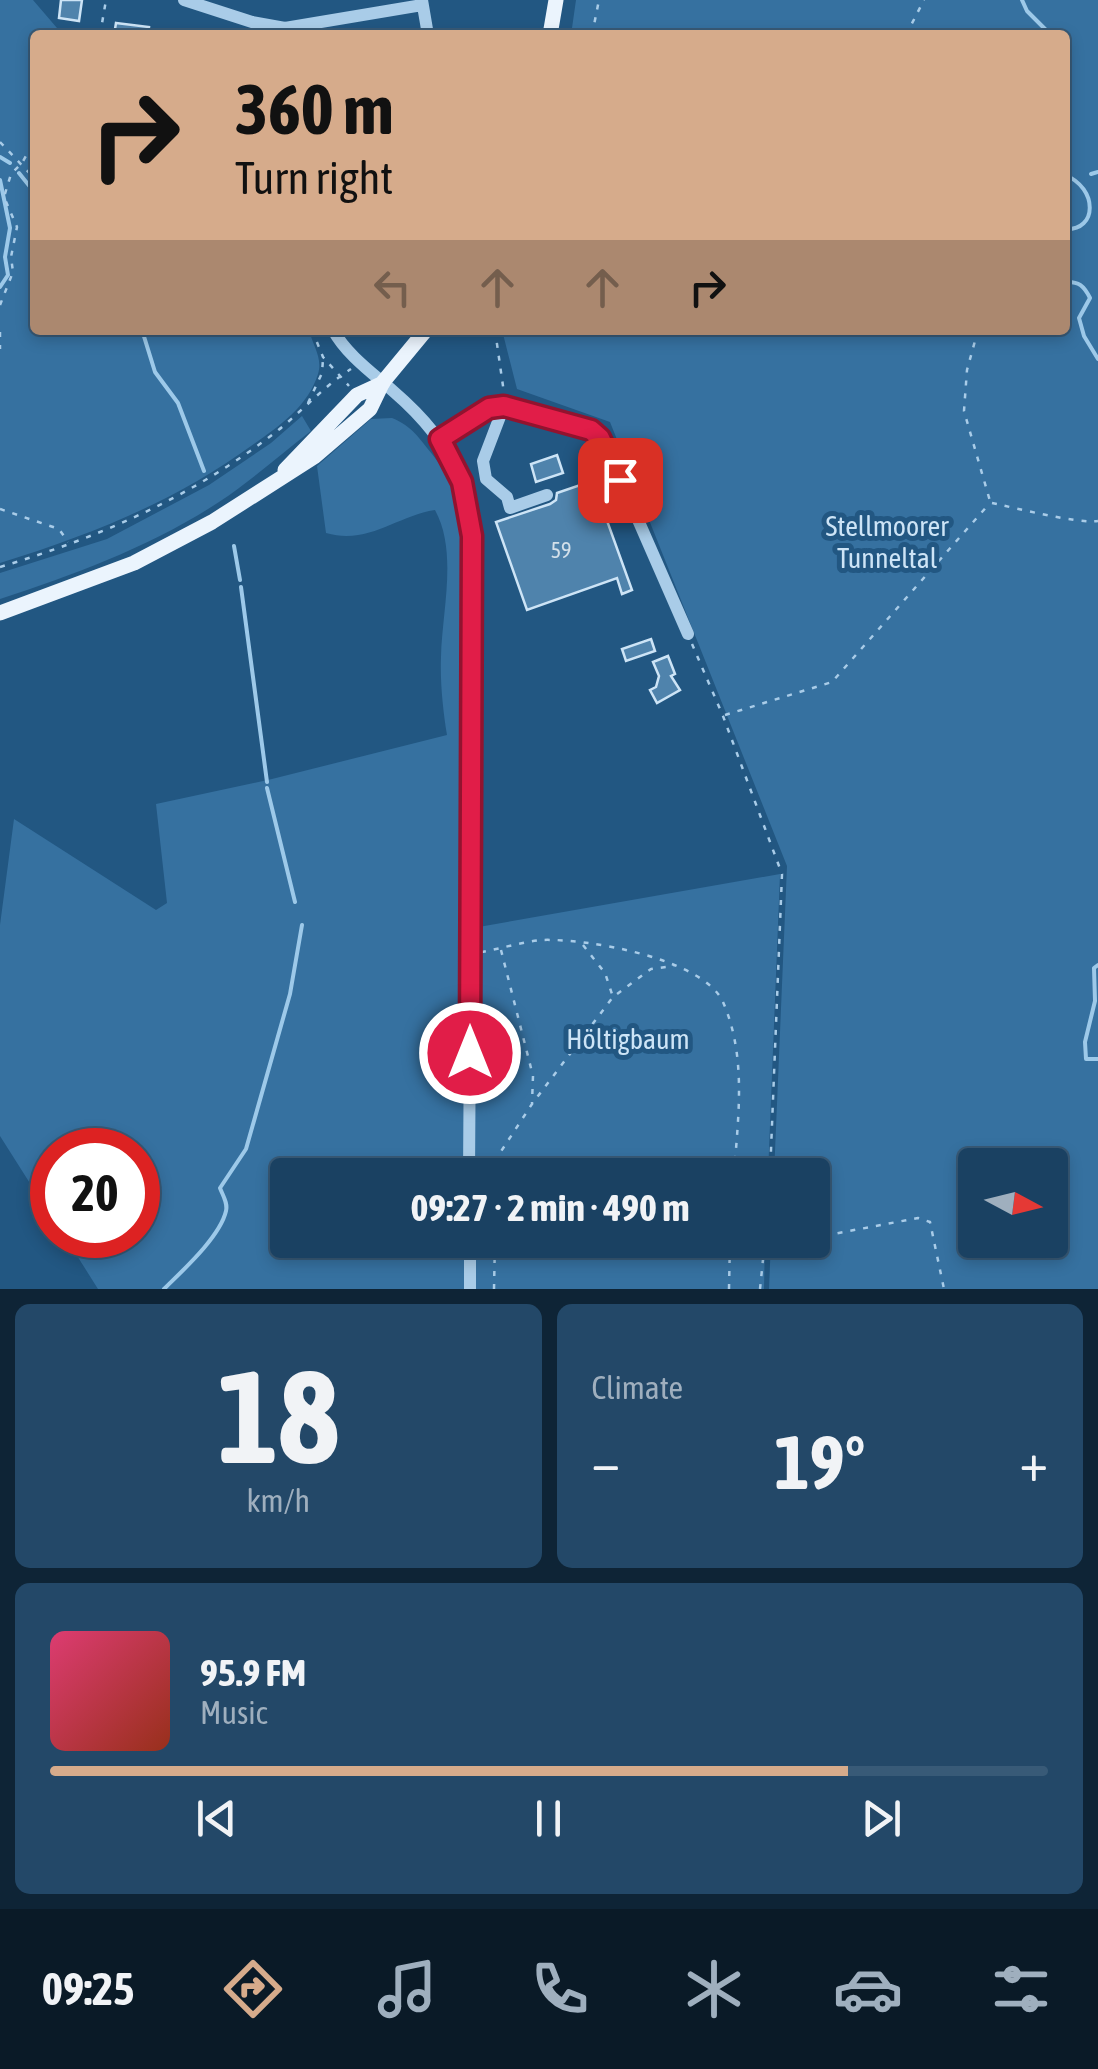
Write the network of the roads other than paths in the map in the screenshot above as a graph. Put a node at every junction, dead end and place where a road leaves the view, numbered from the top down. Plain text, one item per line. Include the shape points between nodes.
1 (184, 0) edge
2 (556, 0) edge
3 (422, 2) edge
4 (427, 30) edge
5 (551, 30) edge
6 (336, 335) edge
7 (422, 335) edge
8 (383, 382) junction
9 (504, 406) junction
10 (440, 439) junction
11 (280, 476) junction
12 (548, 495) dead end
13 (0, 613) edge
14 (688, 634) road end
15 (470, 1158) edge
16 (470, 1258) edge
17 (470, 1289) edge

1 - 3 street via 285,28
2 - 5 main road
3 - 4 street
6 - 8 street
7 - 8 main road
8 - 10 street
8 - 11 main road via 357,396
8 - 11 main road via 370,409 314,458
9 - 10 street via 489,408
9 - 12 street via 484,462 486,479 507,496 510,508
9 - 14 street via 600,438
10 - 15 street via 462,482 472,536
11 - 13 main road via 134,563
16 - 17 street

